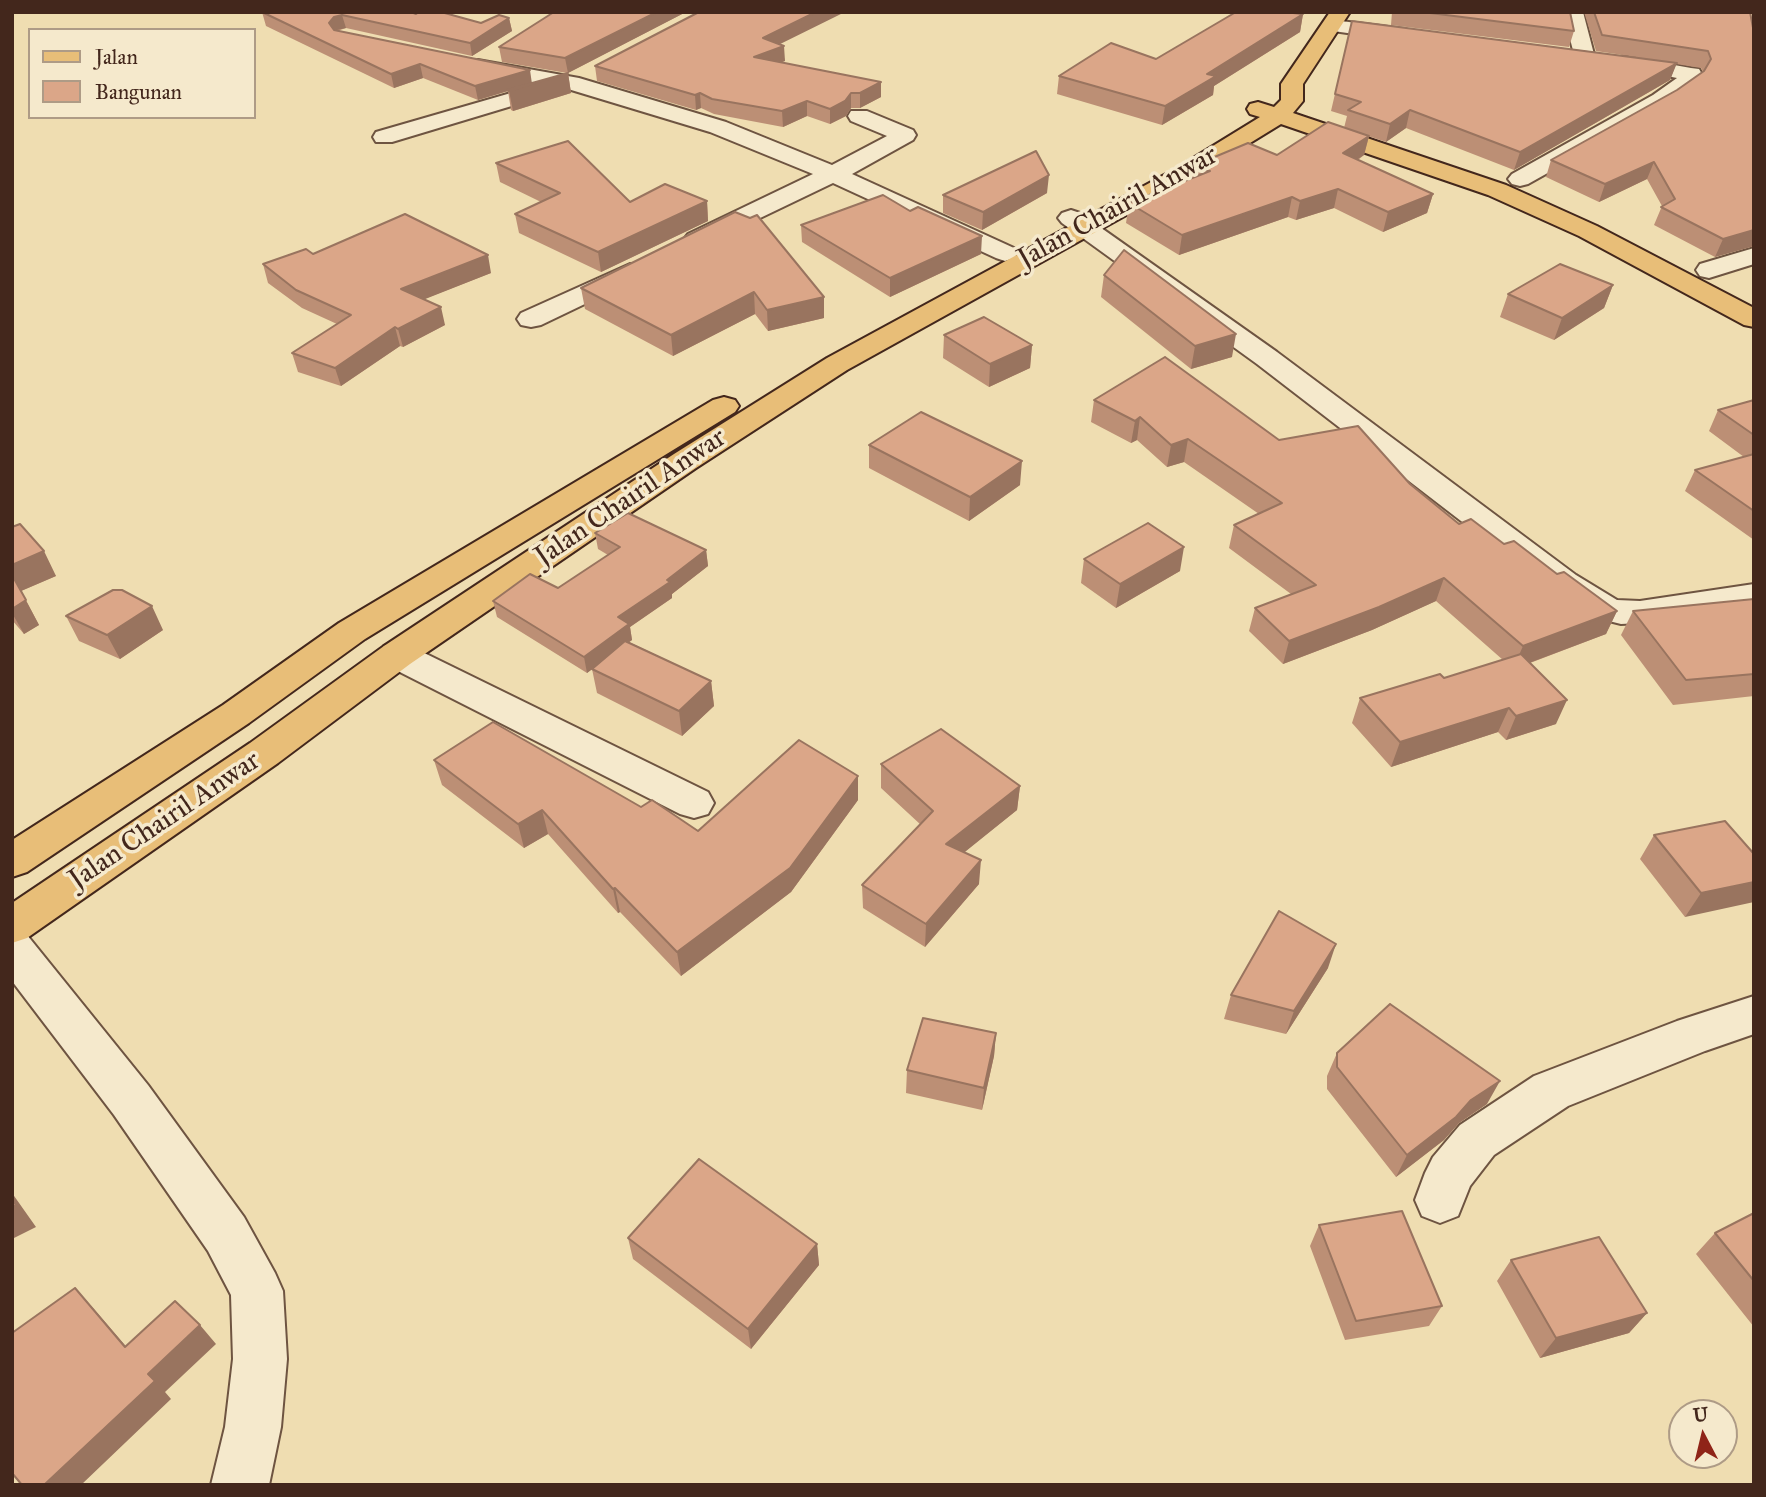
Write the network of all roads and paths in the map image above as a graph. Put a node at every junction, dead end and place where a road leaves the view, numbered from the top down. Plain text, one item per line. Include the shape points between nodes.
1 (1573, 12) edge
2 (1337, 19) edge
3 (1429, 38) edge
4 (498, 52) edge
5 (1559, 55) edge
6 (1585, 58) junction
7 (593, 71) edge
8 (571, 83) junction
9 (1276, 100) junction
10 (859, 116) dead end
11 (384, 137) dead end
12 (833, 174) junction
13 (1520, 179) junction
14 (1077, 223) junction
15 (1006, 253) junction
16 (1754, 256) edge
17 (1709, 270) junction
18 (1754, 294) edge
19 (531, 319) dead end
20 (1754, 319) edge
21 (1754, 595) edge
22 (397, 654) junction
23 (694, 803) dead end
24 (12, 861) edge
25 (12, 926) edge
26 (12, 948) edge
27 (1754, 1015) edge
28 (1440, 1200) dead end
29 (240, 1485) edge

1 - 6 street
2 - 3 street
2 - 9 main road
4 - 8 street via 469,64
5 - 6 street
6 - 13 street via 1691,74 1661,100
7 - 8 street
8 - 11 street
8 - 12 street via 718,127
9 - 13 main road
9 - 14 main road, Jalan Chairil Anwar via 1185,173
9 - 20 main road via 1588,231
10 - 12 street via 905,135
12 - 15 street
12 - 19 street
13 - 17 main road
14 - 15 main road, Jalan Chairil Anwar
14 - 21 street via 1605,609 1640,612
14 - 22 main road, Jalan Chairil Anwar via 837,364
15 - 24 main road, Jalan Chairil Anwar via 826,346 363,624 236,714
16 - 17 street
17 - 18 main road
22 - 23 street
22 - 25 main road, Jalan Chairil Anwar via 264,753
26 - 29 street via 131,1100 226,1234 257,1291 260,1359 253,1427
27 - 28 street via 1551,1091 1477,1140 1450,1173

